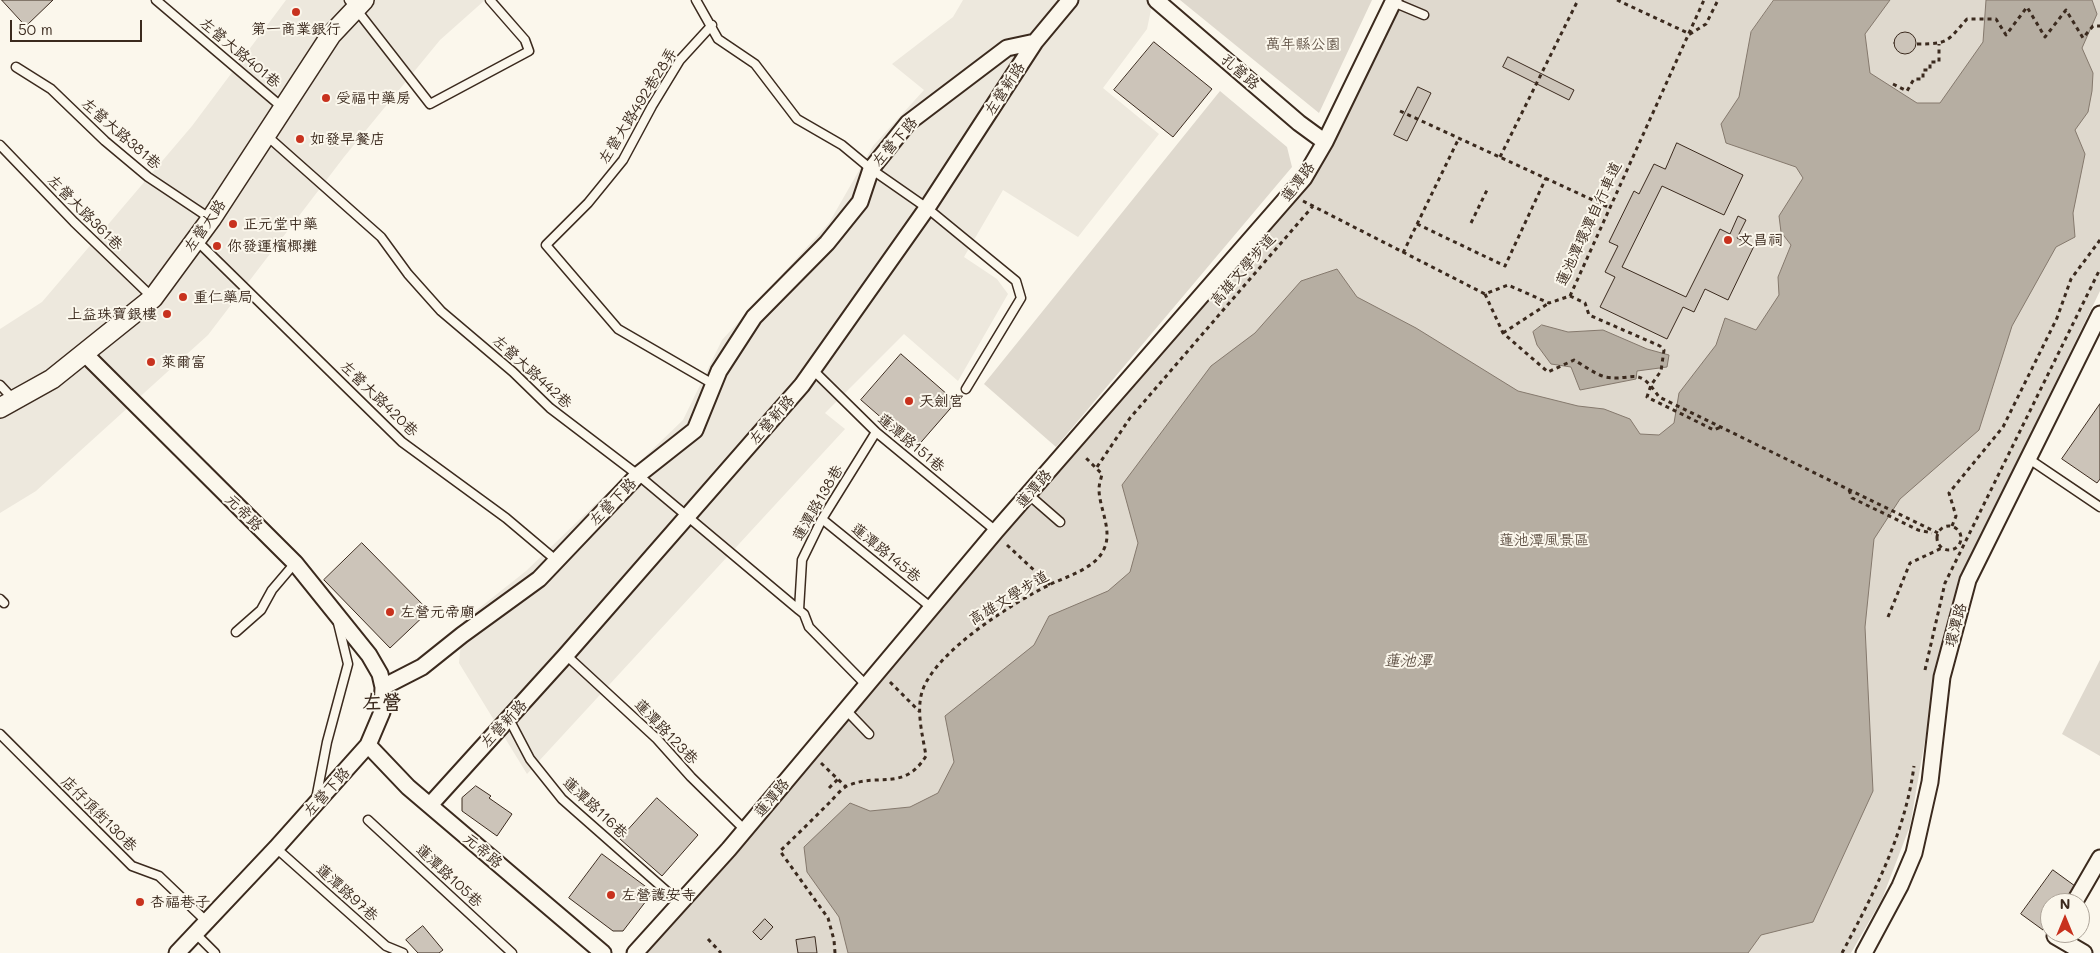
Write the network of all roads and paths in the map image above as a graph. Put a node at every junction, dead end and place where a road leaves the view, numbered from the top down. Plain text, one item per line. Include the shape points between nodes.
1 (156, 0) edge
2 (490, 0) edge
3 (696, 0) edge
4 (1070, 0) edge
5 (1156, 0) edge
6 (1578, 0) edge
7 (1617, 0) edge
8 (1704, 0) edge
9 (1718, 0) edge
10 (1394, 1) edge
11 (356, 2) edge
12 (1424, 14) dead end
13 (712, 25) junction
14 (2100, 26) edge
15 (1690, 34) junction
16 (1035, 42) junction
17 (1917, 44) dead end
18 (1939, 44) junction
19 (16, 66) dead end
20 (1893, 84) dead end
21 (283, 108) junction
22 (1400, 111) dead end
23 (266, 135) junction
24 (1459, 138) junction
25 (1325, 142) junction
26 (0, 145) edge
27 (1500, 157) junction
28 (871, 169) junction
29 (1546, 178) junction
30 (1488, 188) dead end
31 (1300, 200) dead end
32 (1313, 206) junction
33 (928, 208) junction
34 (1610, 208) junction
35 (211, 219) junction
36 (1471, 223) dead end
37 (1417, 224) junction
38 (196, 240) junction
39 (2100, 240) edge
40 (1403, 253) junction
41 (1485, 294) junction
42 (1570, 296) junction
43 (153, 298) junction
44 (1549, 303) junction
45 (2100, 314) edge
46 (1502, 333) junction
47 (85, 354) junction
48 (813, 370) junction
49 (713, 384) junction
50 (0, 385) edge
51 (1651, 385) junction
52 (966, 389) dead end
53 (4, 406) edge
54 (1721, 427) junction
55 (876, 432) junction
56 (1084, 456) dead end
57 (2028, 459) junction
58 (1097, 467) junction
59 (638, 475) junction
60 (1849, 490) junction
61 (1030, 495) junction
62 (2100, 507) edge
63 (688, 516) junction
64 (822, 519) junction
65 (1060, 522) dead end
66 (1952, 526) junction
67 (996, 531) junction
68 (1938, 533) junction
69 (1969, 536) dead end
70 (1962, 538) junction
71 (1007, 546) dead end
72 (1942, 548) junction
73 (1957, 548) junction
74 (1960, 554) dead end
75 (557, 561) junction
76 (295, 563) junction
77 (1050, 585) junction
78 (933, 609) junction
79 (799, 610) junction
80 (336, 616) junction
81 (1888, 618) dead end
82 (236, 632) dead end
83 (566, 655) junction
84 (889, 682) dead end
85 (867, 686) junction
86 (383, 687) junction
87 (846, 710) junction
88 (920, 712) junction
89 (509, 720) junction
90 (0, 734) edge
91 (869, 734) dead end
92 (368, 745) junction
93 (821, 763) dead end
94 (838, 779) junction
95 (846, 787) junction
96 (829, 788) dead end
97 (430, 805) junction
98 (314, 806) junction
99 (368, 820) dead end
100 (745, 830) junction
101 (276, 848) junction
102 (2100, 858) edge
103 (2080, 893) edge
104 (680, 903) junction
105 (207, 922) junction
106 (196, 934) junction
107 (708, 939) dead end
108 (2067, 943) edge
109 (177, 953) edge
110 (215, 953) edge
111 (403, 953) edge
112 (512, 953) edge
113 (603, 953) edge
114 (635, 953) edge
115 (721, 953) edge
116 (835, 953) edge
117 (1864, 953) edge
118 (2084, 953) edge

1 - 21 lane, 左營大路401巷
2 - 11 lane via 525,40 529,51 430,104
3 - 13 lane
4 - 16 street, 左營新路
5 - 25 street, 孔營路
6 - 27 path
7 - 15 path
8 - 15 path, 蓮池潭環潭自行車道
9 - 15 path via 1706,24
10 - 12 lane
10 - 25 street, 蓮潭路
11 - 21 street, 左營大路
13 - 28 lane via 718,39 756,64 797,119 842,145
13 - 49 lane, 左營大路492巷28弄 via 680,60 623,160 588,203 546,246 618,329
14 - 18 path via 2093,26 2083,38 2066,10 2045,36 2027,8 2006,35 1996,20 1967,19 1949,40
15 - 34 path, 蓮池潭環潭自行車道
16 - 28 street, 左營下路 via 1007,48 908,123
16 - 33 street, 左營新路
17 - 18 path
18 - 20 path via 1938,62 1930,62 1930,70 1923,70 1923,79 1914,79 1907,92
19 - 35 lane, 左營大路381巷 via 51,89 148,177
21 - 23 street, 左營大路
22 - 24 path
23 - 35 street, 左營大路
23 - 59 lane, 左營大路442巷 via 381,237 441,311 550,408
24 - 27 path
24 - 37 path
25 - 61 street, 蓮潭路 via 1304,178
26 - 43 lane, 左營大路361巷
27 - 29 path
28 - 33 lane
28 - 49 street, 左營下路 via 860,202 827,243 754,317
29 - 34 path
29 - 37 path via 1505,266
30 - 36 path
31 - 32 path
32 - 40 path
32 - 58 path, 高雄文學步道 via 1130,418
33 - 48 street, 左營新路
33 - 52 lane via 1016,281 1021,298
34 - 42 path, 蓮池潭環潭自行車道
35 - 38 street, 左營大路
37 - 40 path
38 - 43 street, 左營大路
38 - 75 lane, 左營大路420巷 via 402,442 506,518
39 - 66 path via 2071,279 2057,318 2003,427 1949,494 1956,516
40 - 41 path
41 - 44 path, 蓮池潭環潭自行車道 via 1508,285
41 - 46 path
42 - 44 path, 蓮池潭環潭自行車道
42 - 51 path via 1585,303 1589,315 1664,350 1661,371
43 - 47 street, 左營大路
44 - 46 path
45 - 57 street, 環潭路
46 - 51 path via 1548,372 1574,360 1605,376 1638,375
47 - 53 street, 左營大路 via 52,379
47 - 76 street, 元帝路
48 - 55 lane, 蓮潭路151巷
48 - 63 street, 左營新路
49 - 59 street, 左營下路 via 695,430
50 - 53 lane
51 - 54 path via 1658,396
51 - 54 path via 1646,397 1714,430
54 - 60 path
55 - 64 lane, 蓮潭路138巷
55 - 67 lane, 蓮潭路151巷
56 - 58 path
57 - 62 lane
57 - 117 street, 環潭路 via 1968,580 1942,677 1930,782 1914,853
58 - 77 path, 高雄文學步道 via 1102,474 1099,488 1107,535 1104,550 1085,569
59 - 63 lane, 左營大路442巷
59 - 75 street, 左營下路
60 - 68 path
60 - 68 path via 1852,498 1918,530
61 - 65 lane
61 - 67 street, 蓮潭路
63 - 79 lane, 左營大路442巷
63 - 83 street, 左營新路
64 - 78 lane, 蓮潭路145巷
64 - 79 lane, 蓮潭路138巷 via 802,560
66 - 68 path
66 - 70 path
67 - 78 street, 蓮潭路
68 - 72 path via 1937,539
69 - 70 path
70 - 73 path
71 - 77 path
72 - 73 path
72 - 81 path via 1910,563
73 - 74 path
75 - 86 street, 左營下路 via 539,579 422,667
76 - 80 street, 元帝路
76 - 82 lane via 260,610
77 - 88 path, 高雄文學步道 via 974,630 928,677 921,694
78 - 85 street, 蓮潭路
79 - 85 lane via 809,628
80 - 86 street, 元帝路 via 368,655 380,674
80 - 98 lane via 348,664
83 - 89 street, 左營新路
83 - 100 lane, 蓮潭路123巷 via 657,739 690,777
84 - 88 path
85 - 87 street, 蓮潭路
86 - 92 street, 左營下路 via 382,712
87 - 91 lane
87 - 100 street, 蓮潭路
88 - 95 path, 高雄文學步道 via 926,756 918,769 895,779
89 - 97 street, 左營新路
89 - 104 lane, 蓮潭路116巷 via 530,759 562,799
90 - 105 lane, 店仔頂街130巷 via 132,866 159,876
92 - 97 street, 元帝路
92 - 98 street, 左營下路
93 - 94 path
94 - 95 path
94 - 96 path
95 - 116 path via 780,851 828,918
97 - 113 street, 元帝路
98 - 101 street, 左營下路
99 - 112 lane, 蓮潭路105巷
100 - 104 street, 蓮潭路
101 - 105 street, 左營下路
101 - 111 lane, 蓮潭路97巷 via 386,946
102 - 103 street
104 - 114 street, 蓮潭路
105 - 106 street, 左營下路
106 - 109 street, 左營下路
106 - 110 lane
107 - 115 path
108 - 118 street

